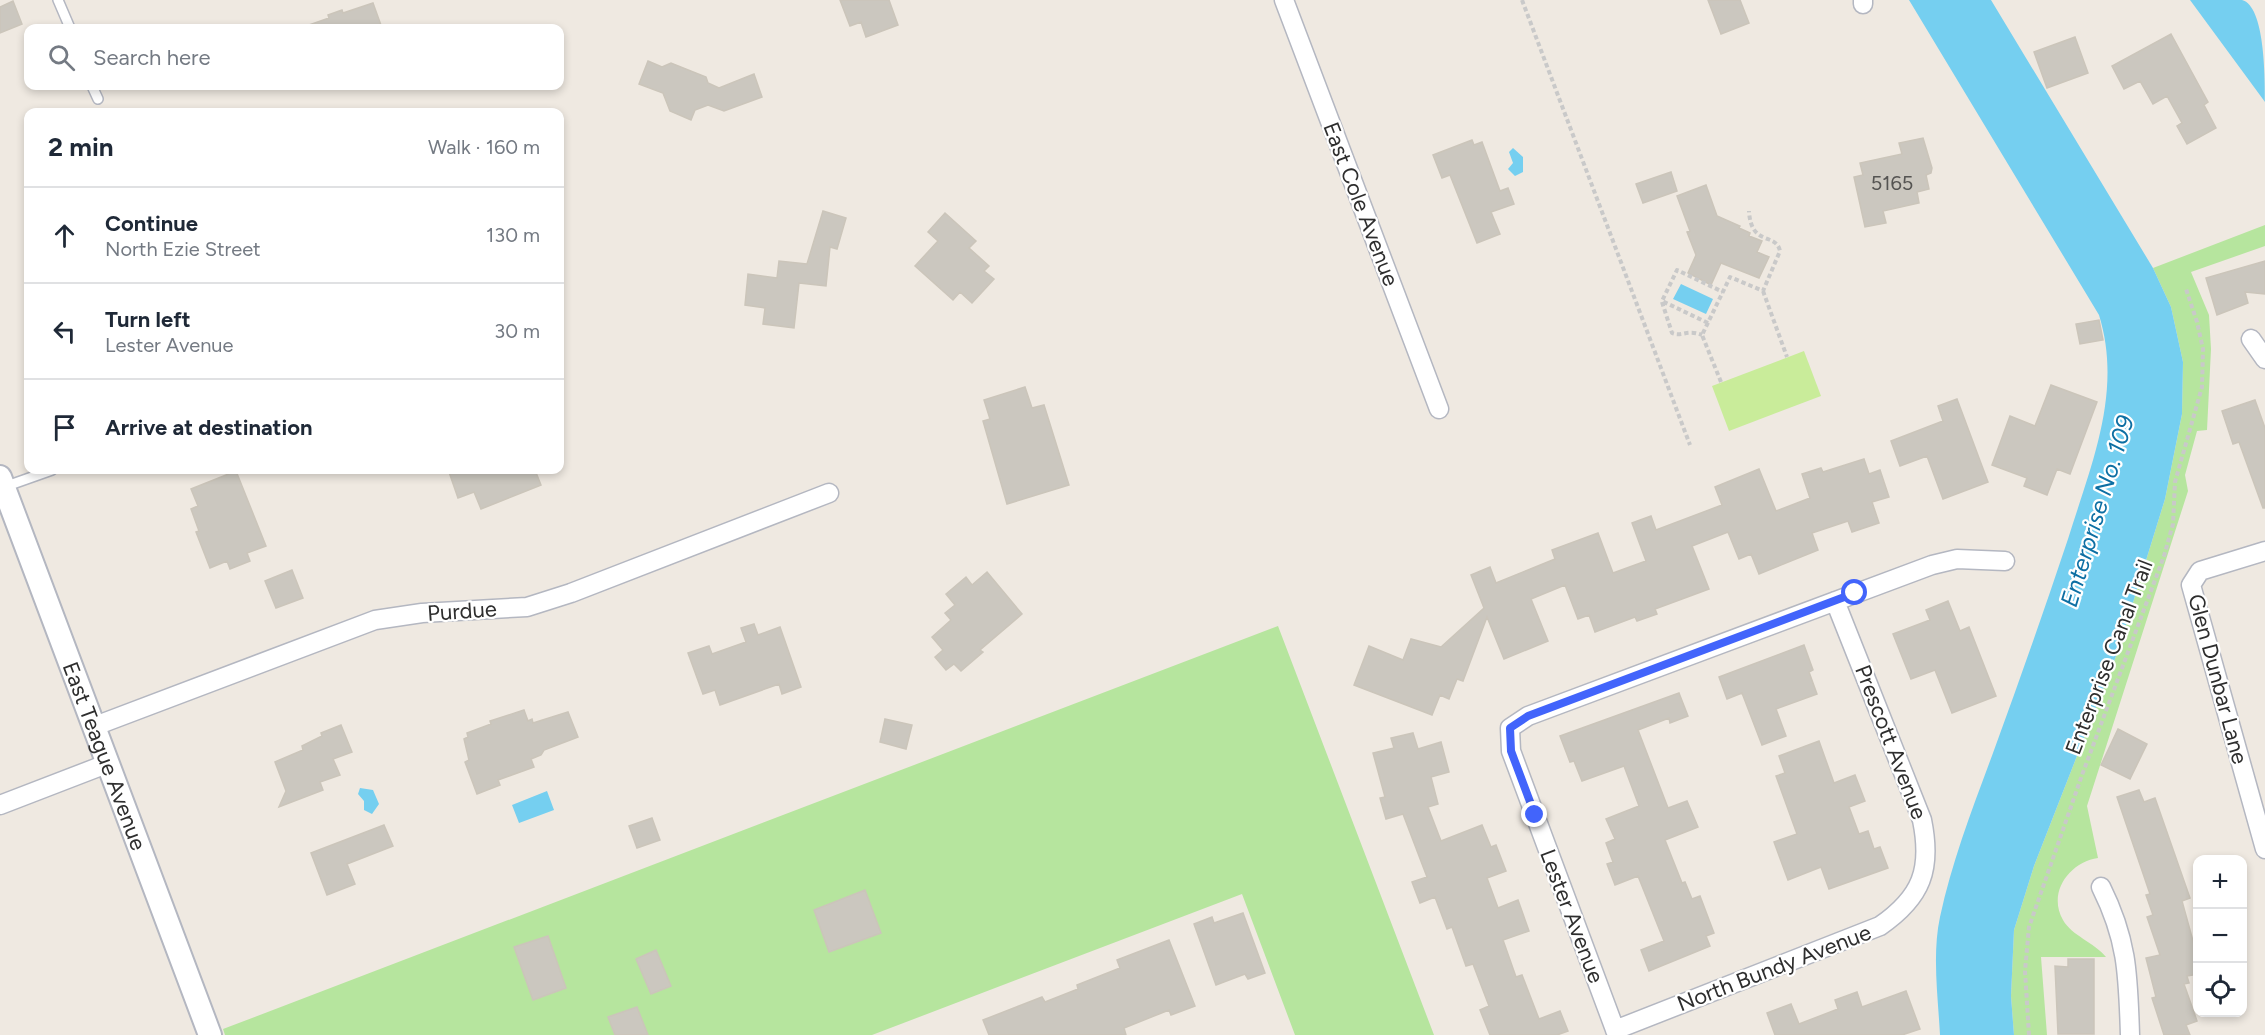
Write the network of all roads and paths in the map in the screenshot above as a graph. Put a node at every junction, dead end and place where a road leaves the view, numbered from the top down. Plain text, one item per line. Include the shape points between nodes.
1 (58, 0) edge
2 (1284, 0) edge
3 (1522, 0) edge
4 (68, 24) edge
5 (94, 90) edge
6 (98, 99) dead end
7 (1749, 211) dead end
8 (2186, 289) dead end
9 (1763, 291) junction
10 (1723, 292) junction
11 (1662, 302) junction
12 (1708, 323) junction
13 (1702, 335) junction
14 (2250, 339) dead end
15 (1787, 357) dead end
16 (2265, 359) edge
17 (1721, 382) dead end
18 (1439, 409) dead end
19 (1690, 445) dead end
20 (35, 474) edge
21 (2, 482) edge
22 (829, 493) dead end
23 (2265, 551) edge
24 (2005, 561) dead end
25 (1835, 601) junction
26 (94, 726) junction
27 (109, 763) junction
28 (0, 805) edge
29 (2265, 849) edge
30 (1919, 887) joint
31 (2101, 887) dead end
32 (1616, 1032) edge
33 (210, 1035) edge
34 (2030, 1035) edge
35 (2130, 1035) edge

1 - 4 lane
2 - 18 street, East Cole Avenue
3 - 19 path
5 - 6 lane
7 - 9 path via 1752,229 1780,248
8 - 34 path, Enterprise Canal Trail via 2203,349 2202,387 2175,482 2173,524 2164,556 2029,927 2025,971
9 - 10 path via 1730,277
9 - 15 path
10 - 11 path via 1677,270
10 - 12 path
11 - 12 path
11 - 13 path via 1672,333 1689,331
12 - 13 path
13 - 17 path
14 - 16 street
20 - 21 lane
21 - 26 street, East Teague Avenue
22 - 26 street, Purdue via 527,607 375,620
23 - 29 street, Glen Dunbar Lane via 2207,568 2193,579 2192,595
24 - 25 street via 1957,560 1932,565
25 - 30 street, Prescott Avenue via 1922,820 1926,855
25 - 32 street, Lester Avenue via 1528,716 1510,728 1511,751
26 - 27 street, East Teague Avenue
27 - 28 street
27 - 33 street, East Teague Avenue
30 - 32 street, North Bundy Avenue via 1910,902 1880,926
31 - 35 street via 2126,951

